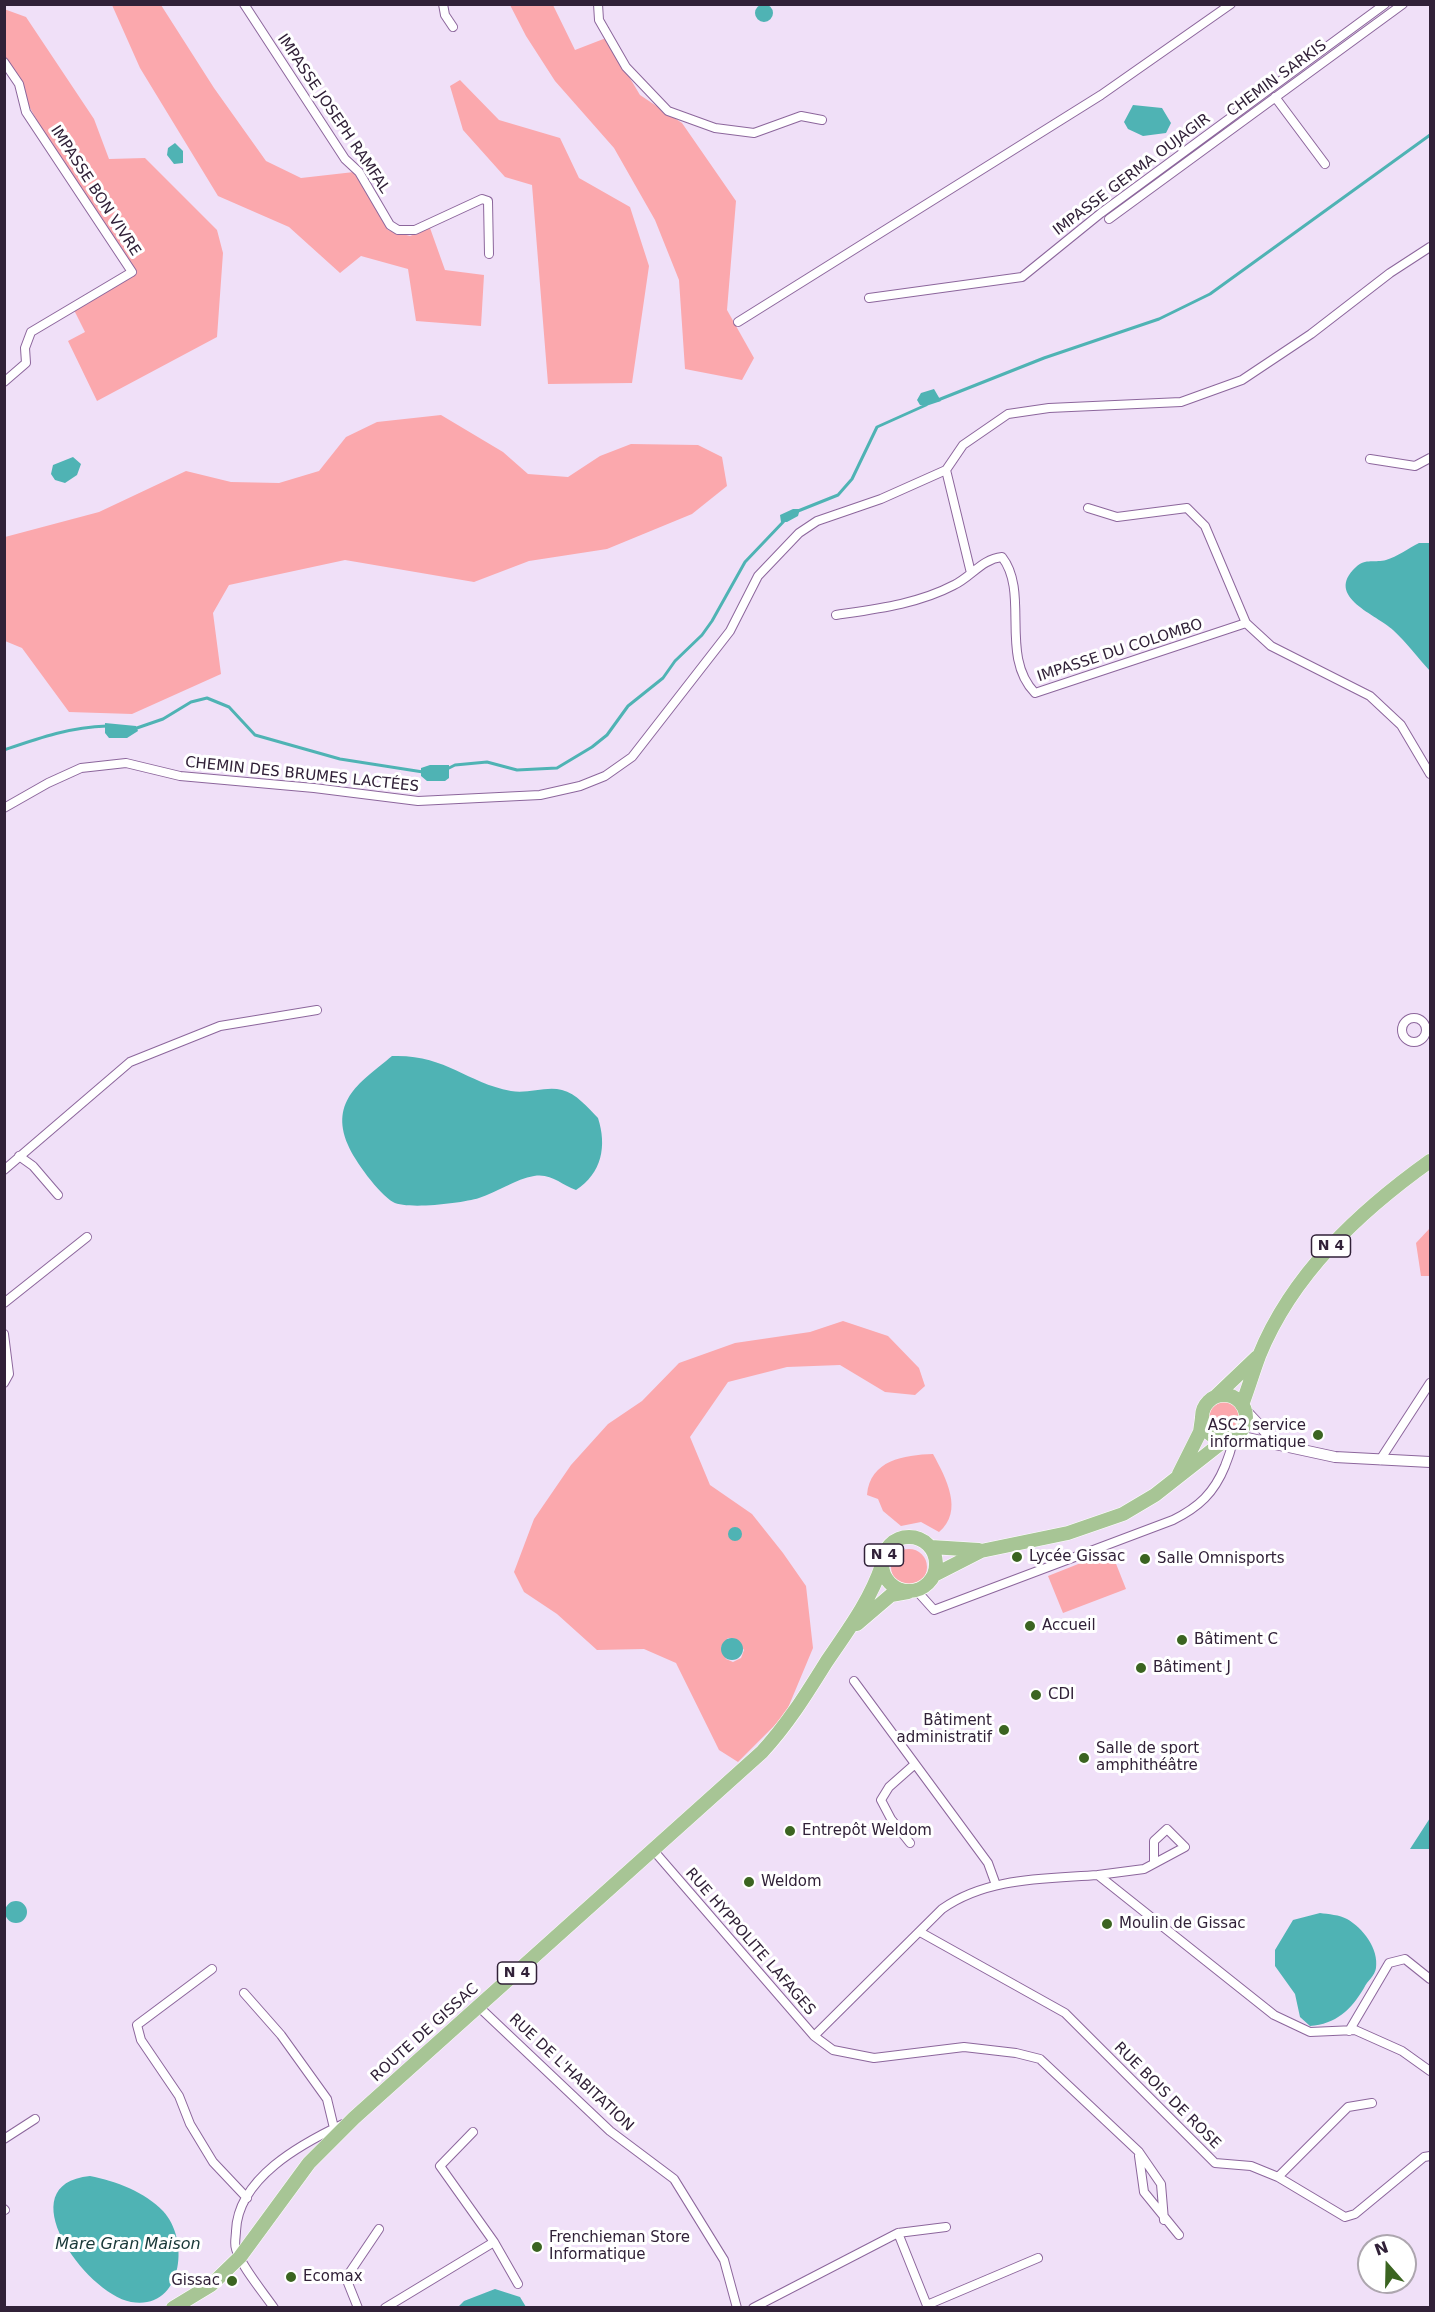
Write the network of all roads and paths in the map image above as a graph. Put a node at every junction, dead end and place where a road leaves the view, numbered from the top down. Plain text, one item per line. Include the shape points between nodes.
1 (244, 4) edge
2 (443, 4) edge
3 (598, 4) edge
4 (1230, 4) edge
5 (1385, 4) edge
6 (1403, 4) edge
7 (453, 27) dead end
8 (4, 62) edge
9 (1275, 97) junction
10 (822, 120) dead end
11 (1325, 164) dead end
12 (1109, 219) dead end
13 (1431, 247) edge
14 (489, 254) dead end
15 (869, 298) dead end
16 (738, 322) dead end
17 (4, 382) edge
18 (1431, 458) edge
19 (1370, 459) dead end
20 (946, 470) junction
21 (1088, 508) dead end
22 (971, 573) junction
23 (836, 615) dead end
24 (1246, 623) junction
25 (1431, 774) edge
26 (4, 808) edge
27 (317, 1010) dead end
28 (19, 1156) junction
29 (1431, 1161) edge
30 (4, 1170) edge
31 (58, 1195) dead end
32 (87, 1236) dead end
33 (4, 1303) edge
34 (4, 1334) edge
35 (1260, 1355) junction
36 (4, 1383) edge
37 (1431, 1383) edge
38 (1215, 1397) junction
39 (1244, 1407) junction
40 (1202, 1418) junction
41 (1232, 1438) junction
42 (1277, 1443) junction
43 (1380, 1460) junction
44 (1431, 1462) edge
45 (1176, 1478) junction
46 (931, 1547) junction
47 (981, 1551) junction
48 (882, 1565) junction
49 (934, 1575) junction
50 (913, 1591) junction
51 (851, 1629) junction
52 (854, 1681) dead end
53 (915, 1764) junction
54 (910, 1843) dead end
55 (654, 1851) junction
56 (1154, 1863) dead end
57 (1098, 1875) junction
58 (996, 1885) junction
59 (920, 1932) junction
60 (213, 1969) dead end
61 (1431, 1979) edge
62 (244, 1993) dead end
63 (479, 2007) junction
64 (1348, 2031) junction
65 (814, 2036) junction
66 (1431, 2071) edge
67 (1372, 2103) dead end
68 (354, 2118) junction
69 (35, 2119) dead end
70 (334, 2128) junction
71 (473, 2132) dead end
72 (4, 2139) edge
73 (1139, 2152) junction
74 (1431, 2156) edge
75 (1278, 2176) junction
76 (247, 2198) junction
77 (1164, 2220) junction
78 (946, 2227) dead end
79 (380, 2229) dead end
80 (898, 2233) junction
81 (1179, 2235) dead end
82 (494, 2242) junction
83 (240, 2257) junction
84 (1038, 2258) dead end
85 (518, 2284) dead end
86 (927, 2306) edge
87 (173, 2307) edge
88 (274, 2307) edge
89 (358, 2307) edge
90 (385, 2307) edge
91 (737, 2307) edge
92 (753, 2307) edge

1 - 14 street, IMPASSE JOSEPH RAMFAL via 345,159 359,172 390,225 398,230 415,230 482,199 488,201
2 - 7 street
3 - 10 street via 599,20 626,67 668,111 715,128 754,133 801,116
4 - 16 street via 1101,95
5 - 15 street, IMPASSE GERMA OUJAGIR via 1101,213 1022,278
6 - 9 street, CHEMIN SARKIS
8 - 17 street, IMPASSE BON VIVRE via 19,84 26,112 132,272 31,332 25,348 26,363
9 - 11 street
9 - 12 street, CHEMIN SARKIS
13 - 20 street via 1242,380 1181,402 1049,408 1008,414 963,445
18 - 19 street via 1415,466
20 - 22 street
20 - 26 street, CHEMIN DES BRUMES LACTÉES via 881,499 817,521 799,533 758,576 730,630 632,757 605,776 580,786 540,795 418,801 180,776 126,763 81,768
21 - 24 street via 1117,517 1187,508 1205,526
22 - 23 street, IMPASSE DU COLOMBO via 955,585 899,605
22 - 24 street, IMPASSE DU COLOMBO via 991,558 1002,557 1009,566 1019,663 1025,683 1035,693
24 - 25 street via 1271,646 1370,696 1401,725
27 - 28 street via 220,1026 130,1062
28 - 30 street
28 - 31 street
29 - 35 main road, N 4 via 1367,1209 1321,1257 1287,1304
32 - 33 street
34 - 36 street via 9,1374
35 - 38 main road, N 4
35 - 39 main road, N 4
37 - 43 street
38 - 39 main road via 1227,1395
38 - 40 main road, N 4
39 - 41 main road, N 4 via 1245,1424
39 - 42 street
40 - 41 main road via 1212,1436
40 - 45 main road, N 4 via 1200,1432
41 - 42 street
41 - 45 main road, N 4
41 - 50 street via 1214,1489 1186,1514 934,1610
42 - 43 street via 1326,1456
43 - 44 street
45 - 47 main road, N 4 via 1146,1501 1105,1521
46 - 47 main road, N 4
46 - 48 main road, N 4 via 917,1538 900,1538 886,1549
46 - 49 main road via 936,1561
47 - 49 main road, N 4
48 - 50 main road, N 4 via 888,1581 902,1590
48 - 51 main road, ROUTE DE GISSAC / N 4
49 - 50 main road, N 4
50 - 51 main road, ROUTE DE GISSAC / N 4 via 891,1595
51 - 55 main road, ROUTE DE GISSAC / N 4 via 783,1730
52 - 53 street
53 - 54 street via 889,1786 881,1800
53 - 58 street via 987,1863
55 - 63 main road, ROUTE DE GISSAC / N 4
55 - 65 street, RUE HYPPOLITE LAFAGES
56 - 57 street, RUE HYPPOLITE LAFAGES via 1144,1869
57 - 58 street, RUE HYPPOLITE LAFAGES
57 - 64 street via 1274,2015 1310,2032
58 - 59 street, RUE HYPPOLITE LAFAGES via 961,1896
59 - 65 street, RUE HYPPOLITE LAFAGES
59 - 75 street, RUE BOIS DE ROSE via 1065,2013 1215,2163 1251,2166
60 - 76 street via 137,2025 141,2040 179,2096 190,2124 213,2162
61 - 64 street via 1405,1959 1389,1963
62 - 70 street via 327,2098
63 - 68 main road, ROUTE DE GISSAC / N 4
63 - 91 street, RUE DE L'HABITATION via 610,2131 674,2179 724,2260
64 - 66 street via 1355,2030 1402,2051
65 - 73 street via 833,2050 874,2058 964,2048 1040,2059
67 - 75 street via 1348,2107
68 - 70 street
68 - 83 main road, ROUTE DE GISSAC / N 4 via 309,2163
69 - 72 street
70 - 76 street via 267,2172
71 - 82 street via 440,2166
73 - 77 street via 1144,2192
73 - 77 street via 1161,2184
74 - 75 street, RUE BOIS DE ROSE via 1424,2157 1351,2216 1340,2215
76 - 83 street via 237,2217 235,2248
77 - 81 street
78 - 80 street
79 - 89 street via 346,2278
80 - 86 street
80 - 92 street
82 - 85 street
82 - 90 street
83 - 87 main road, ROUTE DE GISSAC / N 4 via 211,2285
83 - 88 street
84 - 86 street

